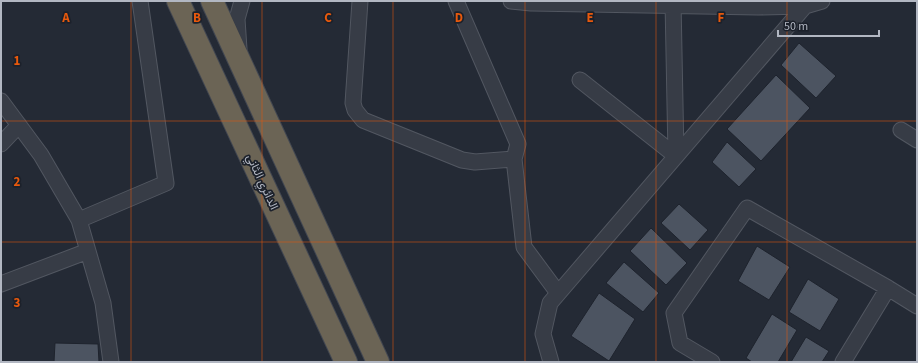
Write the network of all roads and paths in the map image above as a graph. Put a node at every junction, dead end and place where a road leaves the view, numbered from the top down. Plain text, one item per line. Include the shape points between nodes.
1 (140, 1) edge
2 (165, 1) edge
3 (212, 1) edge
4 (242, 1) edge
5 (360, 1) edge
6 (456, 1) edge
7 (511, 1) edge
8 (822, 1) edge
9 (673, 3) edge
10 (805, 6) junction
11 (181, 9) edge
12 (240, 62) junction
13 (580, 80) dead end
14 (1, 101) edge
15 (19, 125) junction
16 (901, 130) dead end
17 (917, 140) edge
18 (1, 144) edge
19 (676, 156) junction
20 (514, 159) junction
21 (79, 220) junction
22 (88, 251) junction
23 (1, 284) edge
24 (888, 288) junction
25 (558, 293) junction
26 (917, 306) edge
27 (111, 362) edge
28 (346, 362) edge
29 (378, 362) edge
30 (551, 362) edge
31 (712, 362) edge
32 (843, 362) edge

1 - 21 street via 166,183
2 - 11 street
3 - 12 highway
4 - 12 street via 237,19
5 - 20 street via 353,103 363,120 462,160 475,162
6 - 20 street via 518,144
7 - 9 street
8 - 10 street
9 - 10 street via 758,7
9 - 19 street
10 - 19 street
11 - 28 highway, الدائري الثاني
12 - 29 highway
13 - 19 street
14 - 15 street
15 - 18 street
15 - 21 street via 42,155
16 - 17 street
19 - 25 street
20 - 25 street via 524,247
21 - 22 street
22 - 23 street
22 - 27 street via 103,302
24 - 26 street
24 - 31 street via 747,208 674,313 680,343
24 - 32 street
25 - 30 street via 550,303 543,334

